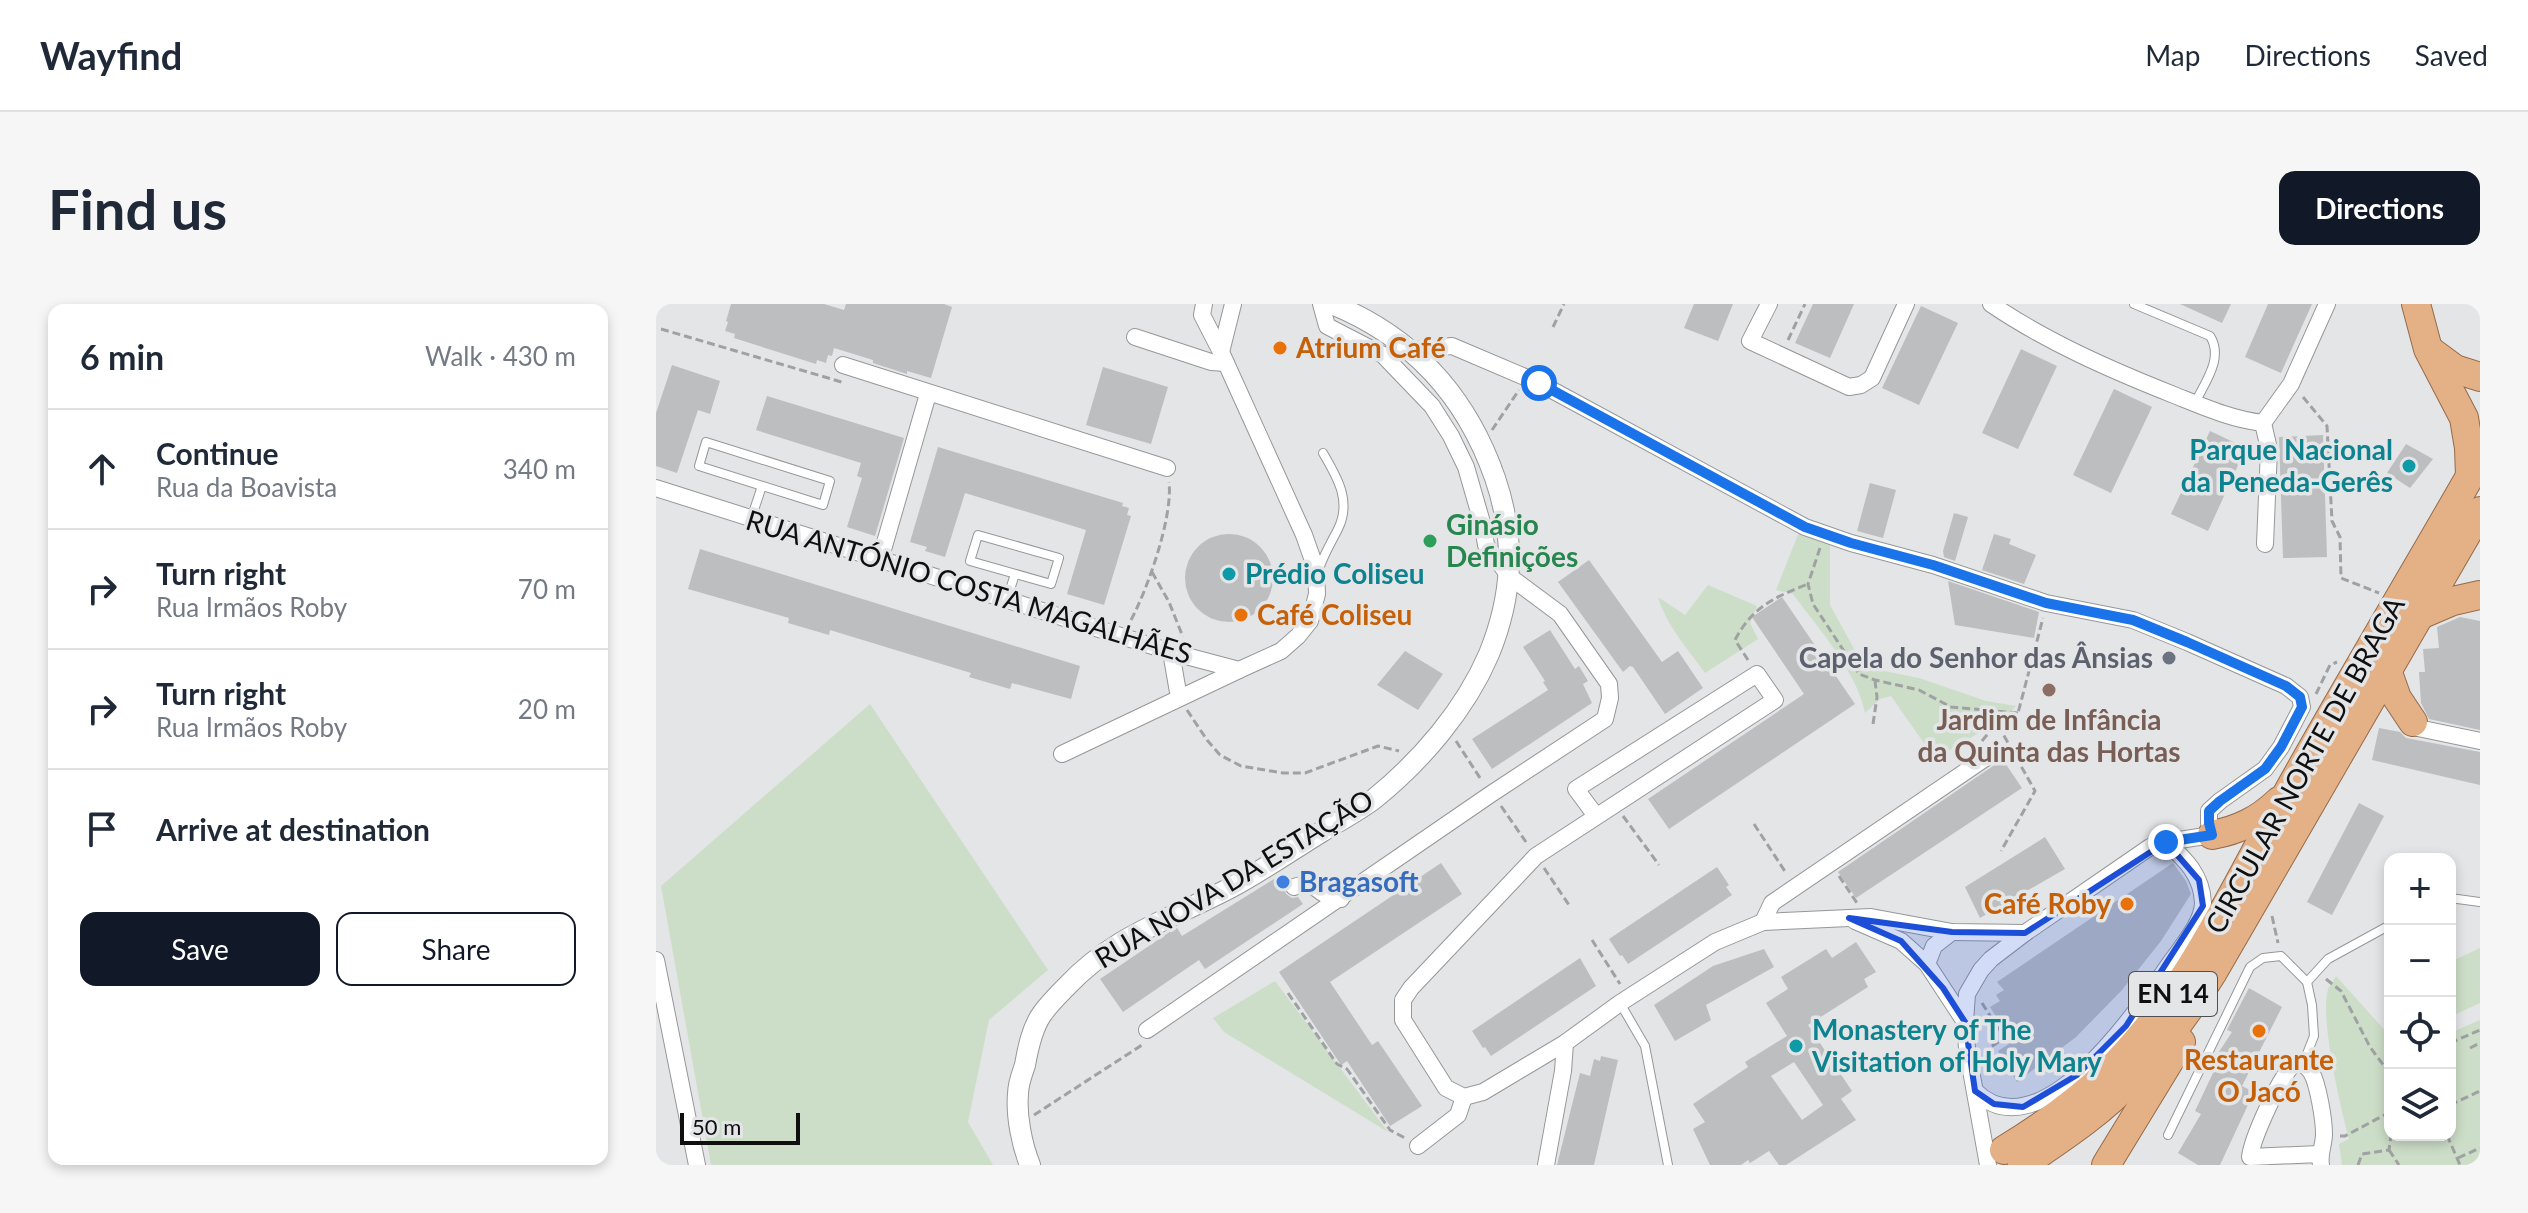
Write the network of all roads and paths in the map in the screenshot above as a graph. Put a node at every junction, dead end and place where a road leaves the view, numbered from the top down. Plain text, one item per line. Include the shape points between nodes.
1 (1233, 304) edge
2 (1321, 304) edge
3 (1332, 304) edge
4 (1564, 304) edge
5 (1769, 304) edge
6 (1805, 304) edge
7 (1906, 304) edge
8 (1991, 304) edge
9 (2134, 304) edge
10 (2327, 304) edge
11 (2416, 304) edge
12 (1200, 308) edge
13 (1553, 327) dead end
14 (661, 329) dead end
15 (1135, 337) dead end
16 (1786, 344) dead end
17 (2428, 349) junction
18 (1413, 350) junction
19 (1223, 358) junction
20 (843, 365) dead end
21 (861, 372) junction
22 (2480, 377) edge
23 (1519, 390) dead end
24 (928, 394) junction
25 (2301, 395) dead end
26 (2195, 403) junction
27 (2263, 423) junction
28 (1489, 434) dead end
29 (1323, 453) dead end
30 (1167, 468) joint
31 (2475, 468) edge
32 (762, 486) junction
33 (656, 488) edge
34 (2480, 511) edge
35 (751, 519) junction
36 (2265, 544) dead end
37 (1819, 552) dead end
38 (880, 560) junction
39 (1151, 570) junction
40 (1015, 574) junction
41 (1509, 576) junction
42 (1316, 577) junction
43 (1808, 584) junction
44 (2382, 594) dead end
45 (2480, 595) edge
46 (1007, 600) junction
47 (2418, 616) junction
48 (2044, 618) dead end
49 (1131, 620) dead end
50 (1183, 637) dead end
51 (1171, 652) junction
52 (1239, 670) junction
53 (2387, 670) junction
54 (1757, 674) junction
55 (1875, 680) junction
56 (1179, 698) junction
57 (2018, 713) junction
58 (2413, 722) joint
59 (1873, 724) dead end
60 (1998, 725) junction
61 (1450, 732) dead end
62 (2480, 741) edge
63 (1403, 752) dead end
64 (1983, 752) joint
65 (1062, 754) dead end
66 (1482, 781) dead end
67 (2288, 792) junction
68 (1615, 804) junction
69 (1596, 816) junction
70 (1754, 824) dead end
71 (2212, 835) junction
72 (2166, 842) junction
73 (2001, 851) dead end
74 (1659, 865) dead end
75 (1836, 871) dead end
76 (1787, 875) dead end
77 (1294, 887) dead end
78 (1341, 899) junction
79 (2456, 899) edge
80 (2480, 902) edge
81 (1854, 912) junction
82 (1763, 922) junction
83 (2384, 928) edge
84 (1952, 932) junction
85 (2025, 933) junction
86 (1592, 940) dead end
87 (656, 960) edge
88 (1927, 964) junction
89 (2316, 971) junction
90 (2213, 972) junction
91 (2307, 982) junction
92 (1288, 993) dead end
93 (1621, 995) junction
94 (1978, 996) dead end
95 (1965, 1022) junction
96 (2480, 1030) edge
97 (1144, 1038) joint
98 (2456, 1040) edge
99 (1565, 1043) junction
100 (2480, 1043) edge
101 (2470, 1048) dead end
102 (1975, 1057) dead end
103 (2303, 1064) junction
104 (2386, 1069) edge
105 (1975, 1091) junction
106 (2480, 1091) edge
107 (1464, 1097) junction
108 (2456, 1102) edge
109 (2384, 1115) edge
110 (1031, 1117) dead end
111 (2168, 1135) dead end
112 (2325, 1137) junction
113 (2390, 1141) edge
114 (2450, 1141) edge
115 (1418, 1146) joint
116 (2480, 1148) edge
117 (2389, 1150) junction
118 (2458, 1158) junction
119 (2005, 1160) edge
120 (2320, 1160) edge
121 (697, 1165) edge
122 (1030, 1165) edge
123 (1546, 1165) edge
124 (1668, 1165) edge
125 (2106, 1165) edge
126 (2358, 1165) edge
127 (2399, 1165) edge
128 (2460, 1165) edge

1 - 19 street
2 - 41 street via 1327,326 1383,355 1432,406 1466,467 1486,545
3 - 18 street, RUA NOVA DA ESTAÇÃO via 1363,317
4 - 13 path
5 - 7 street via 1750,341 1849,387 1872,378
6 - 16 path
8 - 26 street via 2044,337
9 - 26 lane via 2210,336 2215,360
10 - 27 street via 2291,384
11 - 17 highway
12 - 19 street
14 - 21 path via 843,384
15 - 19 street via 1211,362
17 - 22 highway via 2445,364
17 - 31 highway via 2464,418
18 - 41 street, RUA NOVA DA ESTAÇÃO via 1447,389 1487,457 1503,502
18 - 71 street via 1452,346 1539,383 1805,527 2046,603 2133,620 2286,686 2301,702 2281,747 2265,769 2209,811
19 - 42 street via 1304,535
20 - 21 street
21 - 24 street
23 - 28 path
24 - 30 street
24 - 38 street
25 - 44 path via 2327,426 2341,578
26 - 27 street
27 - 36 street via 2269,449
29 - 42 lane via 1339,480 1344,513
30 - 39 path via 1169,506
31 - 67 highway, CIRCULAR NORTE DE BRAGA / EN 14
32 - 32 lane via 823,505 830,481 706,442 699,466
32 - 35 lane
33 - 35 street, RUA ANTÓNIO COSTA MAGALHÃES
34 - 47 highway, CIRCULAR NORTE DE BRAGA / EN 14
35 - 38 street, RUA ANTÓNIO COSTA MAGALHÃES
37 - 43 path
38 - 46 street, RUA ANTÓNIO COSTA MAGALHÃES
39 - 49 path
39 - 50 path
40 - 40 lane via 1051,584 1059,558 978,535 970,561
40 - 46 lane
41 - 78 street via 1560,614 1598,666 1609,684 1605,719
41 - 122 street, RUA NOVA DA ESTAÇÃO via 1501,623 1479,677 1414,762 1373,800 1265,867 1119,942 1086,966 1041,1015 1017,1095
42 - 52 street via 1310,621 1298,636 1281,651
43 - 54 path via 1780,595 1746,619 1735,640
43 - 55 path via 1813,604 1859,674
45 - 47 highway
46 - 51 street, RUA ANTÓNIO COSTA MAGALHÃES
47 - 53 highway, CIRCULAR NORTE DE BRAGA / EN 14
48 - 57 path
51 - 52 street, RUA ANTÓNIO COSTA MAGALHÃES
51 - 56 street
52 - 56 street
53 - 58 highway
53 - 90 highway, CIRCULAR NORTE DE BRAGA / EN 14
54 - 68 street via 1775,700
54 - 69 street via 1576,789
55 - 57 path via 1919,690 1951,707
55 - 59 path
56 - 63 path via 1220,755 1241,766 1305,773 1378,746
56 - 65 street
57 - 60 path
58 - 62 street via 2418,728
60 - 64 path
60 - 73 path via 2035,791
61 - 66 path
64 - 82 street via 1772,903
67 - 71 highway via 2257,820
67 - 119 highway, CIRCULAR NORTE DE BRAGA / EN 14 via 2192,966 2152,1023 2105,1075
68 - 69 street
68 - 74 path
69 - 107 street via 1536,856 1403,1000 1403,1020 1446,1088
70 - 76 path
71 - 72 street
72 - 85 street via 2150,847
72 - 105 street via 2199,880 2203,906 2192,931 2126,1026 2077,1075 2023,1107 1985,1101
75 - 81 path
77 - 78 street via 1306,883
78 - 97 street
79 - 80 lane
81 - 82 street
81 - 84 street
81 - 88 street
82 - 93 street via 1715,942
83 - 89 lane
84 - 85 street
84 - 88 street via 1934,946
85 - 95 street via 1981,970 1967,994
86 - 93 path
87 - 121 street
88 - 95 street
89 - 91 lane
89 - 104 path via 2341,991
90 - 119 highway, CIRCULAR NORTE DE BRAGA / EN 14 via 2133,1078 2071,1132
90 - 125 highway via 2170,1062
91 - 103 lane via 2314,1036
91 - 111 lane via 2281,956 2263,958 2250,967
92 - 115 path via 1390,1130
93 - 99 street
93 - 124 lane via 1645,1046
94 - 102 path via 2004,1038
95 - 105 street
96 - 98 path
97 - 110 path
99 - 107 street via 1483,1092
99 - 123 street
100 - 101 path
103 - 112 street via 2312,1073
103 - 120 street via 2289,1067 2250,1157
105 - 119 street
106 - 108 path
107 - 115 street via 1458,1115
109 - 112 path via 2345,1136
112 - 120 street
113 - 117 path
114 - 118 path
116 - 118 path
117 - 126 path via 2362,1154
117 - 127 path
118 - 128 path

